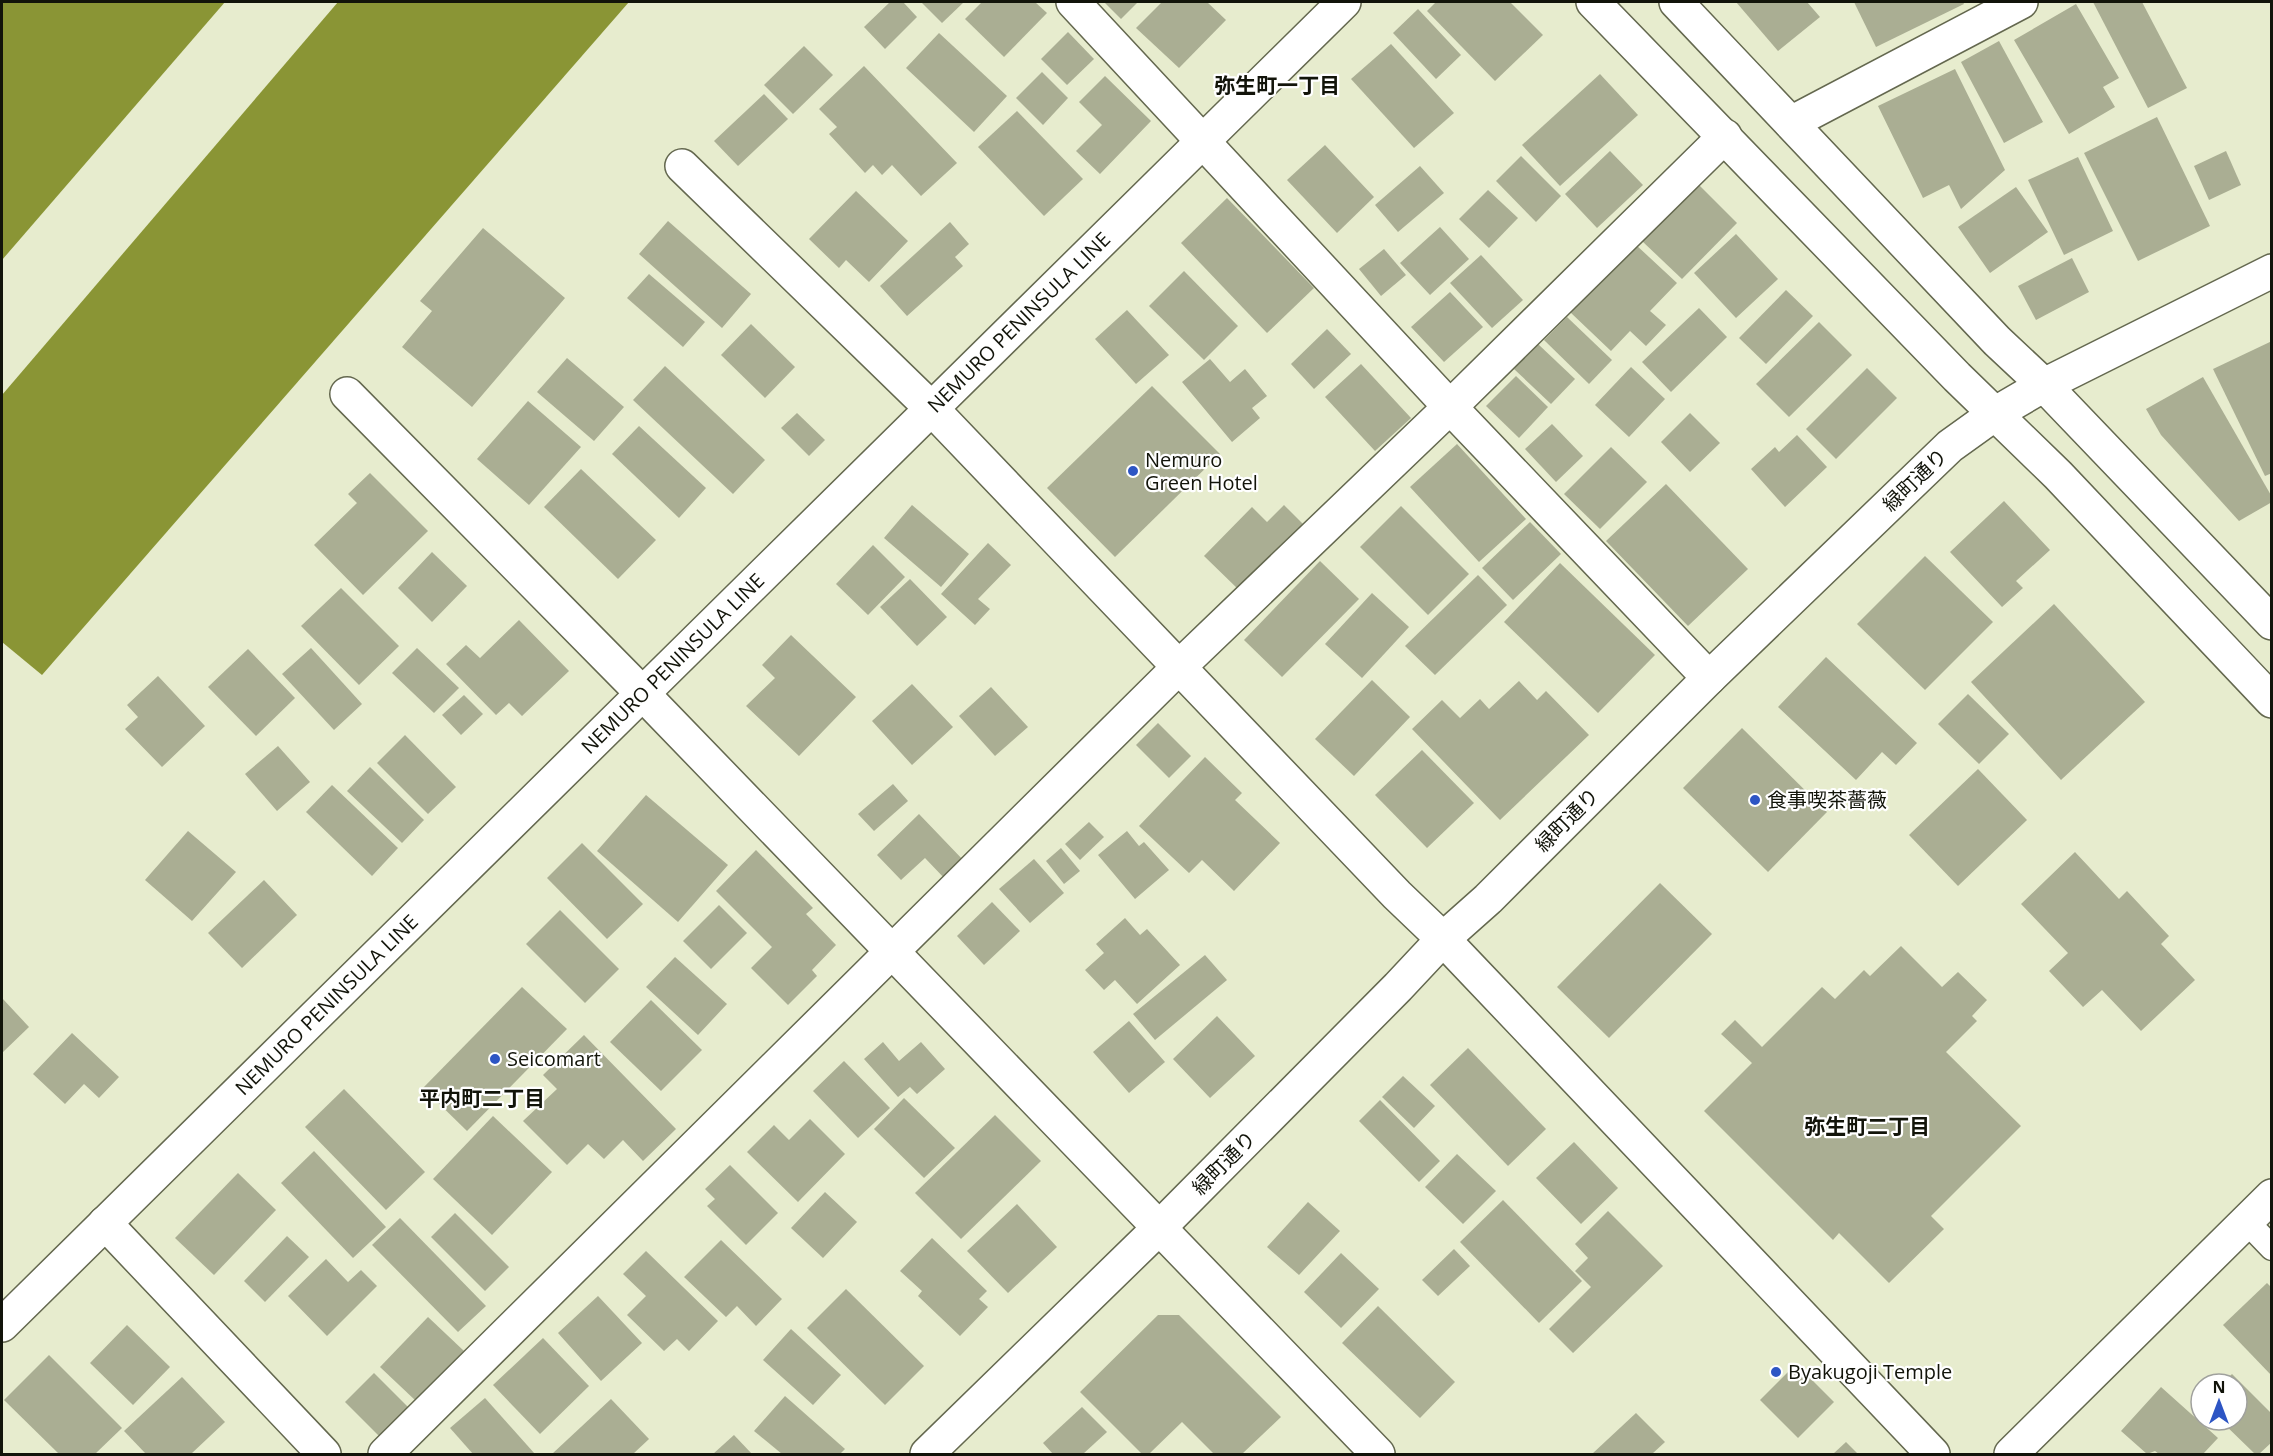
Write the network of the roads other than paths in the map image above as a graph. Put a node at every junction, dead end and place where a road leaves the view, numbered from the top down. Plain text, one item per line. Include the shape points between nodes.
1 (1073, 2) edge
2 (1344, 2) edge
3 (1593, 2) edge
4 (1676, 2) edge
5 (2020, 2) edge
6 (1791, 123) junction
7 (1725, 136) junction
8 (1203, 141) junction
9 (682, 166) dead end
10 (2271, 271) edge
11 (2044, 385) junction
12 (348, 394) dead end
13 (1450, 407) junction
14 (932, 409) junction
15 (1996, 413) junction
16 (2271, 623) edge
17 (1179, 667) junction
18 (1709, 678) junction
19 (642, 693) junction
20 (2271, 701) edge
21 (1443, 939) junction
22 (893, 953) junction
23 (2271, 1196) edge
24 (2246, 1221) junction
25 (105, 1223) junction
26 (1158, 1229) junction
27 (2271, 1248) edge
28 (2, 1325) edge
29 (324, 1455) edge
30 (385, 1455) edge
31 (927, 1455) edge
32 (1378, 1455) edge
33 (1932, 1455) edge
34 (2011, 1455) edge

1 - 8 street
2 - 8 street, NEMURO PENINSULA LINE
3 - 7 street
4 - 6 street
5 - 6 street
6 - 11 street via 1997,341
7 - 13 street
7 - 15 street
8 - 13 street
8 - 14 street, NEMURO PENINSULA LINE
9 - 14 street
10 - 11 street, 緑町通り
11 - 15 street, 緑町通り
11 - 16 street
12 - 19 street
13 - 17 street
13 - 18 street
14 - 17 street
14 - 19 street, NEMURO PENINSULA LINE
15 - 18 street, 緑町通り via 1950,446
15 - 20 street
17 - 21 street
17 - 22 street
18 - 21 street, 緑町通り
19 - 22 street
19 - 25 street, NEMURO PENINSULA LINE
21 - 26 street, 緑町通り
21 - 33 street
22 - 26 street
22 - 30 street
23 - 24 street
24 - 27 lane
24 - 34 street
25 - 28 street, NEMURO PENINSULA LINE
25 - 29 street
26 - 31 street, 緑町通り
26 - 32 street

